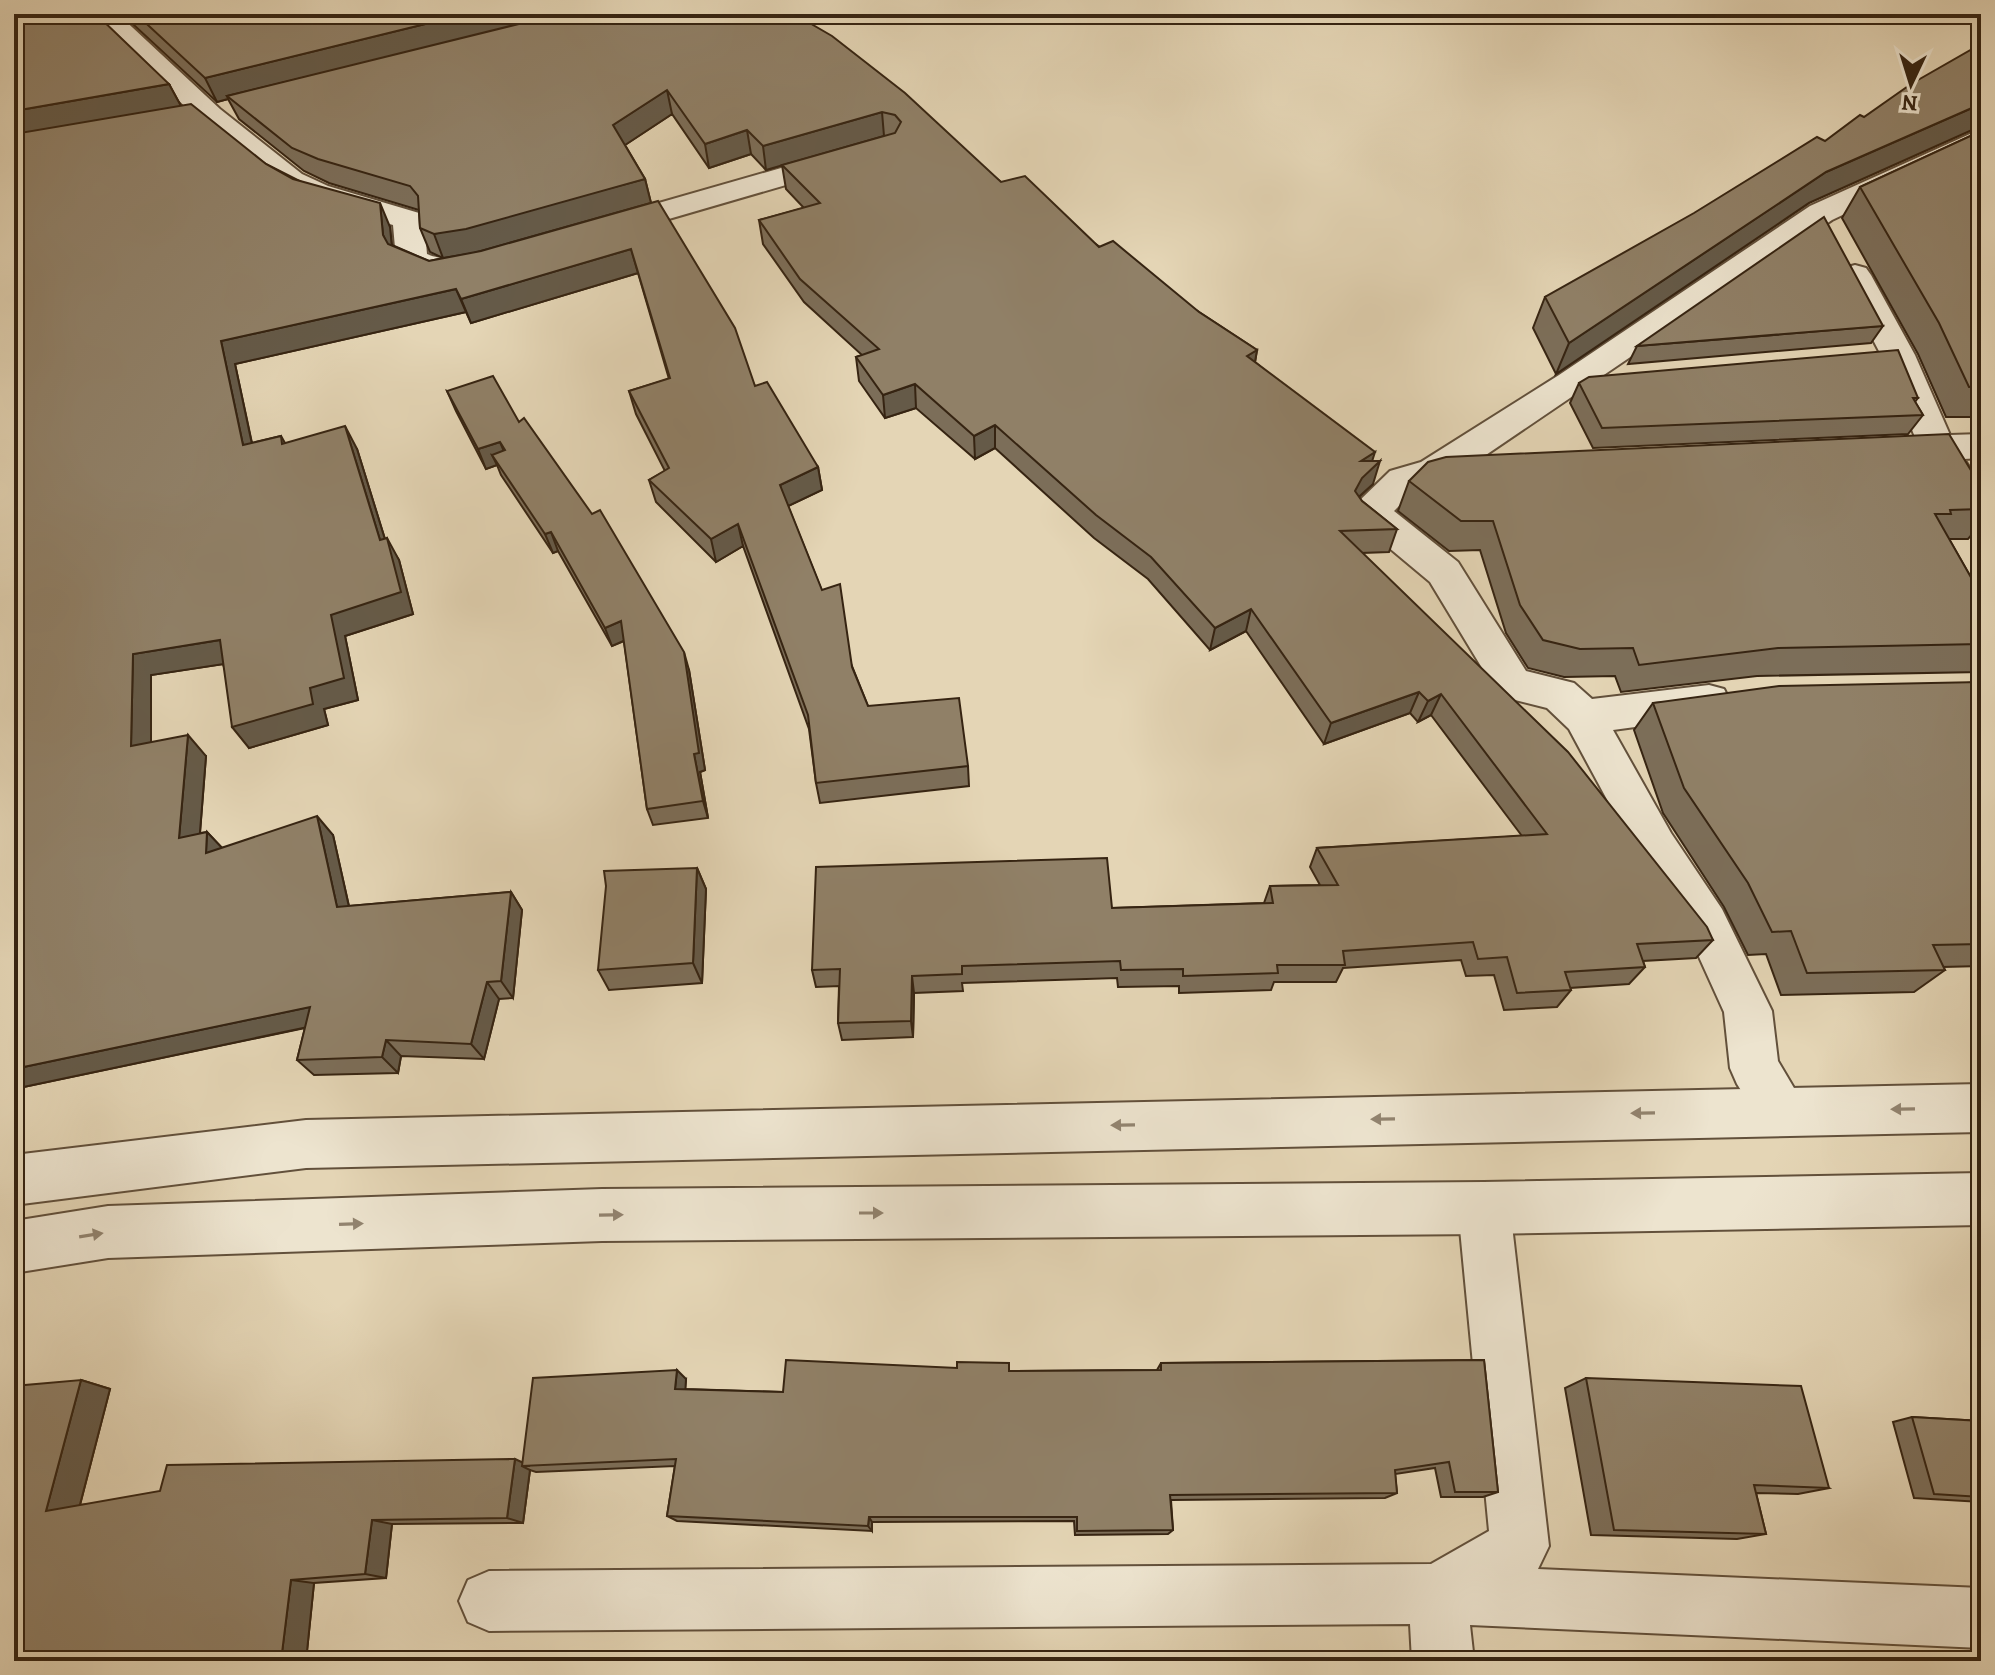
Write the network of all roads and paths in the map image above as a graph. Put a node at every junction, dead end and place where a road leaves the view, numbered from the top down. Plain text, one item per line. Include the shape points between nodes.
1 (102, 14) edge
2 (241, 107) edge
3 (195, 117) junction
4 (1981, 138) edge
5 (870, 152) edge
6 (584, 234) edge
7 (1833, 235) junction
8 (493, 260) edge
9 (1633, 378) edge
10 (1571, 383) junction
11 (1981, 446) edge
12 (1938, 448) junction
13 (1859, 452) edge
14 (1512, 467) edge
15 (1434, 471) junction
16 (1981, 516) edge
17 (1741, 697) edge
18 (1584, 717) junction
19 (1981, 1108) edge
20 (1782, 1110) junction
21 (14, 1180) edge
22 (1981, 1199) edge
23 (1484, 1208) junction
24 (14, 1247) edge
25 (1437, 1594) junction
26 (489, 1601) dead end
27 (1981, 1618) edge
28 (1443, 1661) edge

1 - 3 street
2 - 3 street
3 - 8 street via 317,193 408,220 412,259 439,272
4 - 7 street
5 - 6 street
7 - 10 street
7 - 12 street via 1882,356
9 - 10 street
10 - 15 street
11 - 12 street
12 - 13 street
12 - 16 street
14 - 15 street
15 - 18 street via 1403,480 1370,512 1444,572 1513,685 1559,694
17 - 18 street
18 - 20 street via 1655,846 1706,923 1748,1011 1754,1068
19 -> 20 street
20 -> 21 street via 306,1144
22 - 23 street
24 -> 23 street via 108,1232 602,1215
23 - 25 street via 1520,1546
25 - 26 street
25 - 27 street
25 - 28 street

